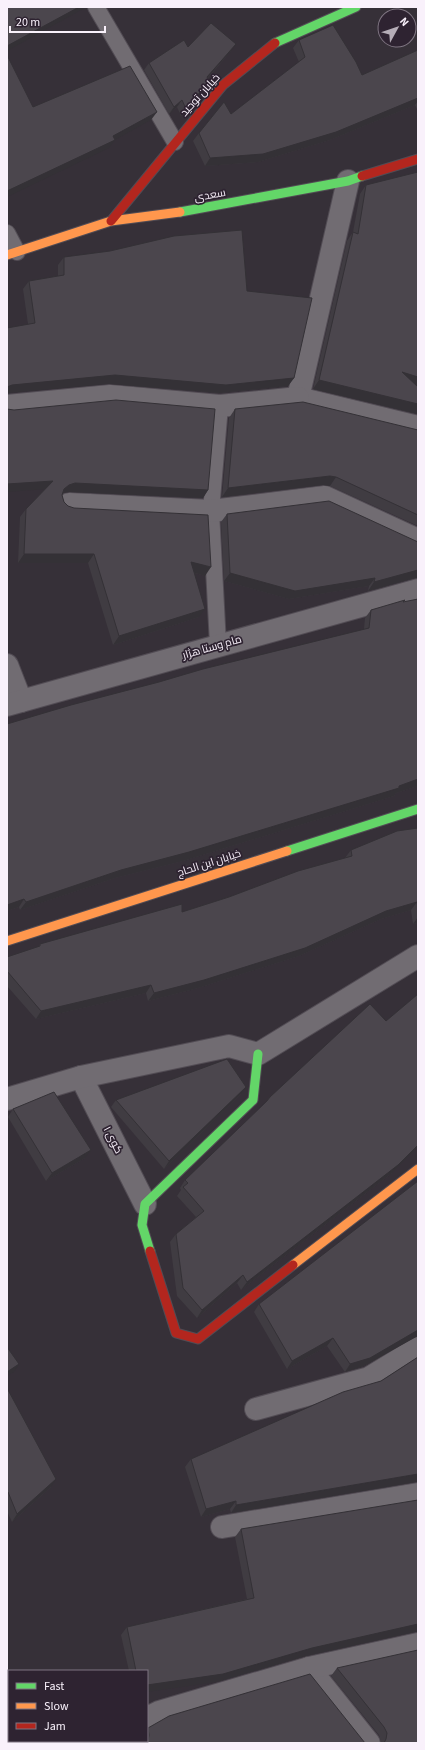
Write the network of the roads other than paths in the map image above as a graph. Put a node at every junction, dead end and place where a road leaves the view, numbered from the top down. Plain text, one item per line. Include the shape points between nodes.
1 (96, 7) edge
2 (356, 7) edge
3 (175, 142) junction
4 (418, 159) edge
5 (348, 181) junction
6 (111, 222) junction
7 (7, 233) edge
8 (12, 254) edge
9 (298, 398) junction
10 (7, 406) edge
11 (220, 406) junction
12 (418, 427) edge
13 (69, 504) dead end
14 (211, 511) junction
15 (418, 540) edge
16 (418, 590) edge
17 (218, 645) junction
18 (7, 665) edge
19 (14, 703) edge
20 (418, 809) edge
21 (8, 939) edge
22 (418, 956) edge
23 (258, 1054) junction
24 (81, 1077) junction
25 (7, 1099) edge
26 (416, 1175) edge
27 (145, 1204) junction
28 (418, 1348) edge
29 (256, 1409) dead end
30 (418, 1494) edge
31 (222, 1527) dead end
32 (417, 1645) edge
33 (309, 1668) junction
34 (148, 1718) edge
35 (369, 1743) edge

1 - 3 lane
2 - 3 street, خیابان توحید via 277,41 223,85
3 - 6 street, خیابان توحید
4 - 5 street, سعدی
5 - 6 street, سعدی via 208,208
5 - 9 street
6 - 8 street, سعدی
7 - 8 lane
9 - 11 street
9 - 12 street
10 - 11 street via 110,396
11 - 14 lane
13 - 14 street
14 - 15 street via 325,497
14 - 17 lane
16 - 17 street, مام وستا هژار
17 - 19 street, مام وستا هژار
18 - 19 street
20 - 21 street, خیابان ابن الحاج
22 - 23 street
23 - 24 street via 229,1046
23 - 27 street via 253,1100
24 - 25 street
24 - 27 street, کوی ۱
26 - 27 street via 198,1339 176,1333 142,1225
28 - 29 street via 369,1378
30 - 31 street
32 - 33 street
33 - 34 street via 159,1712
33 - 35 street

